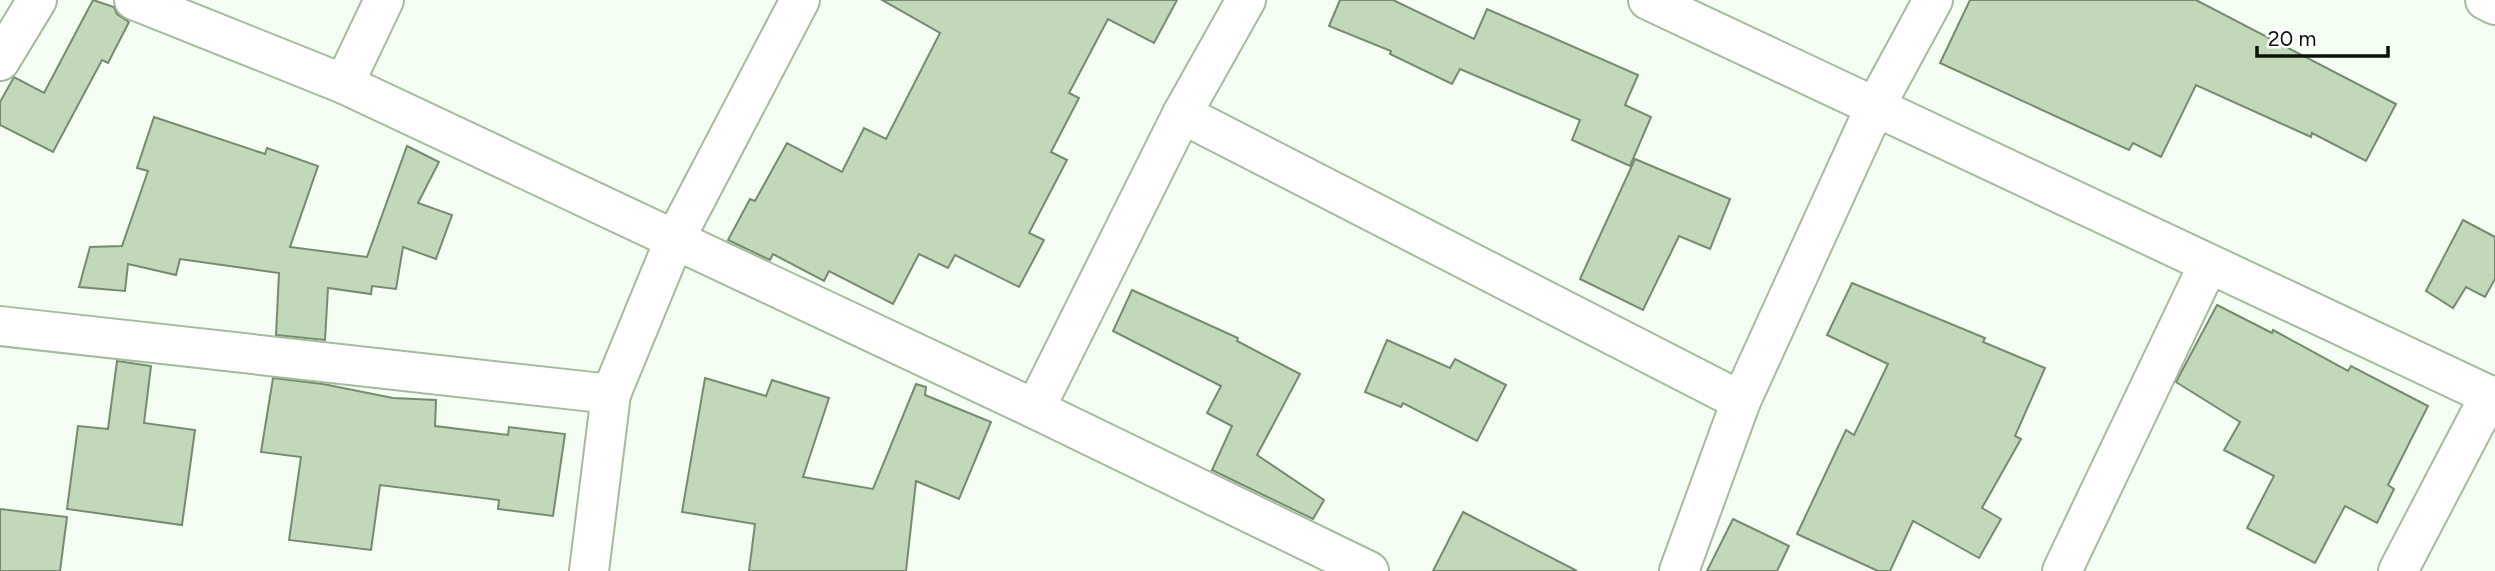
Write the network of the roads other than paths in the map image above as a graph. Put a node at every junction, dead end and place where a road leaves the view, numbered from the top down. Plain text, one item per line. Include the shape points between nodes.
1 (37, 0) edge
2 (134, 0) edge
3 (384, 0) edge
4 (800, 0) edge
5 (1246, 0) edge
6 (1648, 0) edge
7 (1933, 0) edge
8 (2485, 0) edge
9 (2495, 5) edge
10 (0, 61) edge
11 (344, 84) junction
12 (1875, 107) junction
13 (1182, 114) junction
14 (674, 241) junction
15 (2208, 265) junction
16 (0, 326) edge
17 (611, 394) junction
18 (2492, 396) edge
19 (1741, 401) junction
20 (1035, 409) junction
21 (589, 571) edge
22 (1369, 571) edge
23 (1679, 571) edge
24 (2062, 571) edge
25 (2398, 571) edge

1 - 10 street
2 - 11 street
3 - 11 street
4 - 14 street
5 - 13 street
6 - 12 street
7 - 12 street
8 - 9 street
11 - 14 street
12 - 15 street
12 - 19 street
13 - 19 street
13 - 20 street
14 - 17 street
14 - 20 street
15 - 18 street
15 - 24 street
16 - 17 street
17 - 21 street
18 - 25 street
19 - 23 street
20 - 22 street

